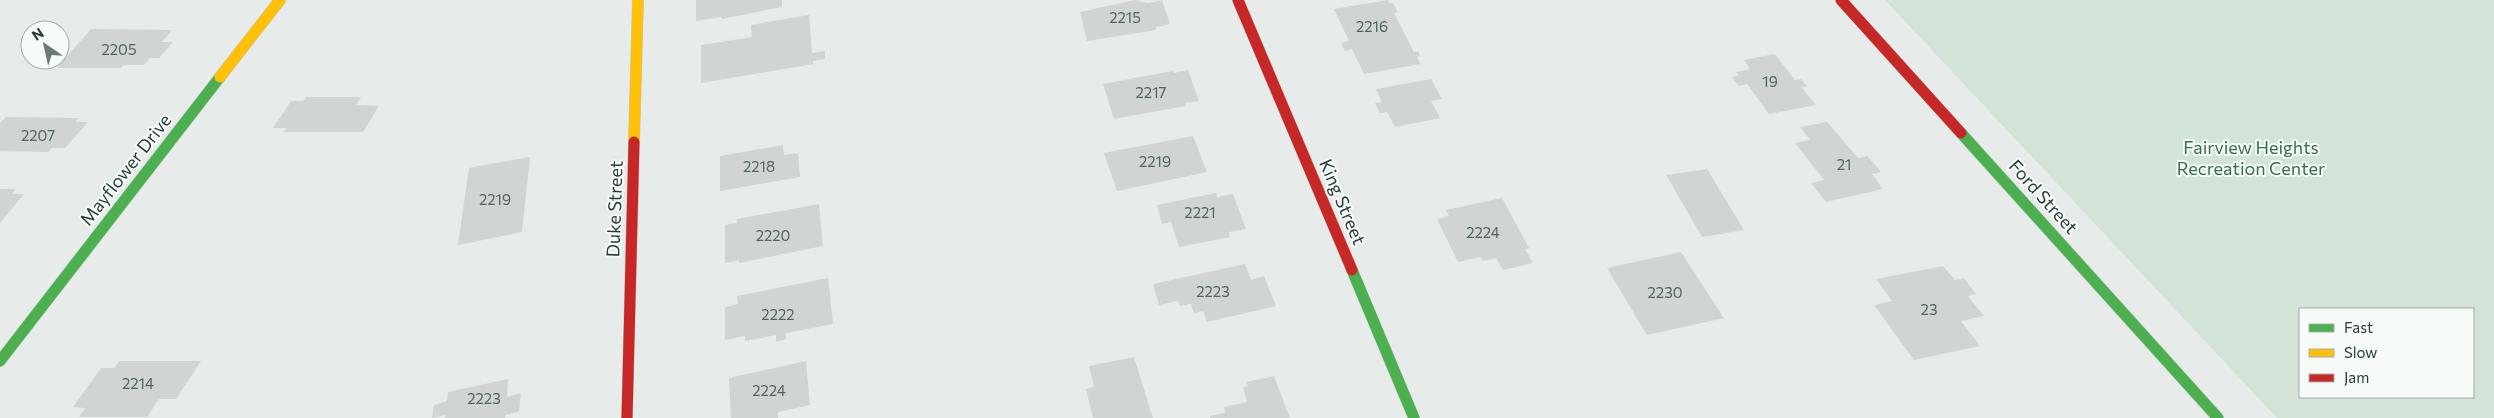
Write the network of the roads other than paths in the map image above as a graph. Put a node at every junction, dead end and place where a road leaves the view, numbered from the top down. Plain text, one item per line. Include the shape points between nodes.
1 (280, 0) edge
2 (638, 0) edge
3 (1238, 0) edge
4 (1841, 0) edge
5 (0, 361) edge
6 (627, 418) edge
7 (1414, 418) edge
8 (2218, 418) edge

1 - 5 street, Mayflower Drive
2 - 6 street, Duke Street
3 - 7 street, King Street
4 - 8 street, Ford Street

